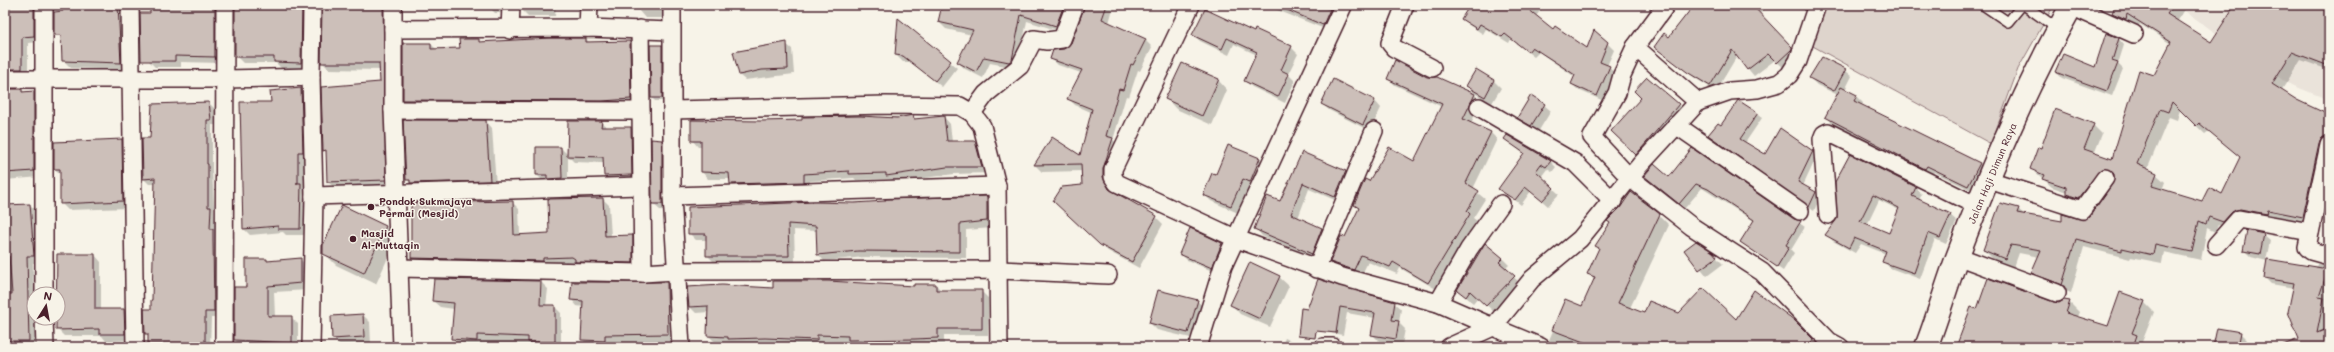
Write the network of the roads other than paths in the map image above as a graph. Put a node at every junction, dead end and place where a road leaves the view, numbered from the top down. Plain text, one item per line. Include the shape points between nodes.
1 (44, 5) edge
2 (130, 5) edge
3 (225, 5) edge
4 (312, 5) edge
5 (393, 5) edge
6 (510, 5) edge
7 (589, 5) edge
8 (672, 5) edge
9 (1075, 5) edge
10 (1191, 5) edge
11 (1405, 5) edge
12 (1666, 5) edge
13 (1817, 5) edge
14 (1983, 5) edge
15 (2023, 5) edge
16 (2072, 5) edge
17 (1343, 6) dead end
18 (588, 28) junction
19 (393, 29) junction
20 (640, 29) junction
21 (2058, 29) junction
22 (510, 30) junction
23 (671, 31) junction
24 (2134, 34) dead end
25 (1635, 47) junction
26 (1432, 68) dead end
27 (311, 77) junction
28 (5, 79) edge
29 (226, 79) junction
30 (44, 80) junction
31 (131, 80) junction
32 (1698, 102) junction
33 (1479, 107) dead end
34 (393, 110) junction
35 (672, 110) junction
36 (641, 111) junction
37 (972, 113) junction
38 (1676, 125) junction
39 (1374, 131) dead end
40 (2329, 145) edge
41 (1629, 177) junction
42 (2105, 178) dead end
43 (1988, 180) junction
44 (640, 186) junction
45 (997, 186) junction
46 (397, 192) junction
47 (314, 196) junction
48 (672, 196) junction
49 (1613, 201) junction
50 (1501, 204) dead end
51 (1977, 206) junction
52 (1800, 211) dead end
53 (1828, 215) dead end
54 (2310, 232) junction
55 (1237, 240) junction
56 (2216, 245) dead end
57 (1957, 256) junction
58 (2329, 256) edge
59 (399, 268) junction
60 (1316, 269) junction
61 (999, 270) junction
62 (676, 271) junction
63 (643, 273) junction
64 (1108, 275) dead end
65 (44, 286) edge
66 (2057, 293) dead end
67 (1438, 303) junction
68 (44, 326) edge
69 (1493, 327) junction
70 (45, 347) edge
71 (135, 347) edge
72 (224, 347) edge
73 (311, 347) edge
74 (402, 347) edge
75 (682, 347) edge
76 (999, 347) edge
77 (1198, 347) edge
78 (1323, 347) edge
79 (1333, 347) edge
80 (1449, 347) edge
81 (1541, 347) edge
82 (1840, 347) edge
83 (1926, 347) edge

1 - 30 street
2 - 31 street
3 - 29 street
4 - 27 street
5 - 19 street
6 - 22 street
7 - 18 street
8 - 23 street
9 - 37 street via 1062,39 1034,39 1020,66 986,94
10 - 55 street via 1114,169 1113,177 1117,182
11 - 26 street via 1390,43 1394,48
12 - 25 street
13 - 32 street via 1798,61 1789,75 1779,83 1757,89 1730,91
14 - 15 lane via 2008,22
15 - 21 lane
16 - 21 street, Jalan Haji Dimun Raya
16 - 24 street
17 - 55 street
18 - 20 street
18 - 22 street
19 - 22 street
19 - 34 street
20 - 23 street
20 - 36 street
21 - 43 street, Jalan Haji Dimun Raya
23 - 35 street
25 - 32 street
25 - 41 street via 1617,93 1592,137
27 - 29 street
27 - 47 street
28 - 30 street
29 - 31 street
29 - 72 street
30 - 31 street
30 - 65 street
31 - 71 street
32 - 38 street
33 - 49 street via 1575,163
34 - 36 street
34 - 46 street
35 - 37 street via 886,105 960,106
35 - 48 street
36 - 44 street
37 - 45 street via 982,126
38 - 41 street
38 - 52 street
39 - 60 street
40 - 54 street
41 - 49 street
41 - 82 street via 1691,226 1762,272 1829,341
42 - 43 street via 2082,210
43 - 51 street, Jalan Haji Dimun Raya
44 - 46 street
44 - 63 street
45 - 48 street
45 - 61 street
46 - 47 street
46 - 59 street
47 - 73 street
48 - 62 street
49 - 69 street via 1580,239 1532,279
50 - 67 street via 1469,249
51 - 53 street via 1828,132 1822,138
51 - 57 street, Jalan Haji Dimun Raya
54 - 56 street via 2239,219
54 - 58 street via 2308,249
55 - 60 street
55 - 77 street via 1223,266
57 - 66 street
57 - 83 street, Jalan Haji Dimun Raya
59 - 63 street
59 - 74 street
60 - 67 street
61 - 62 street
61 - 64 street
61 - 76 street
62 - 63 street
62 - 75 street
67 - 69 street
68 - 70 street
69 - 80 street
69 - 81 street
78 - 79 street

